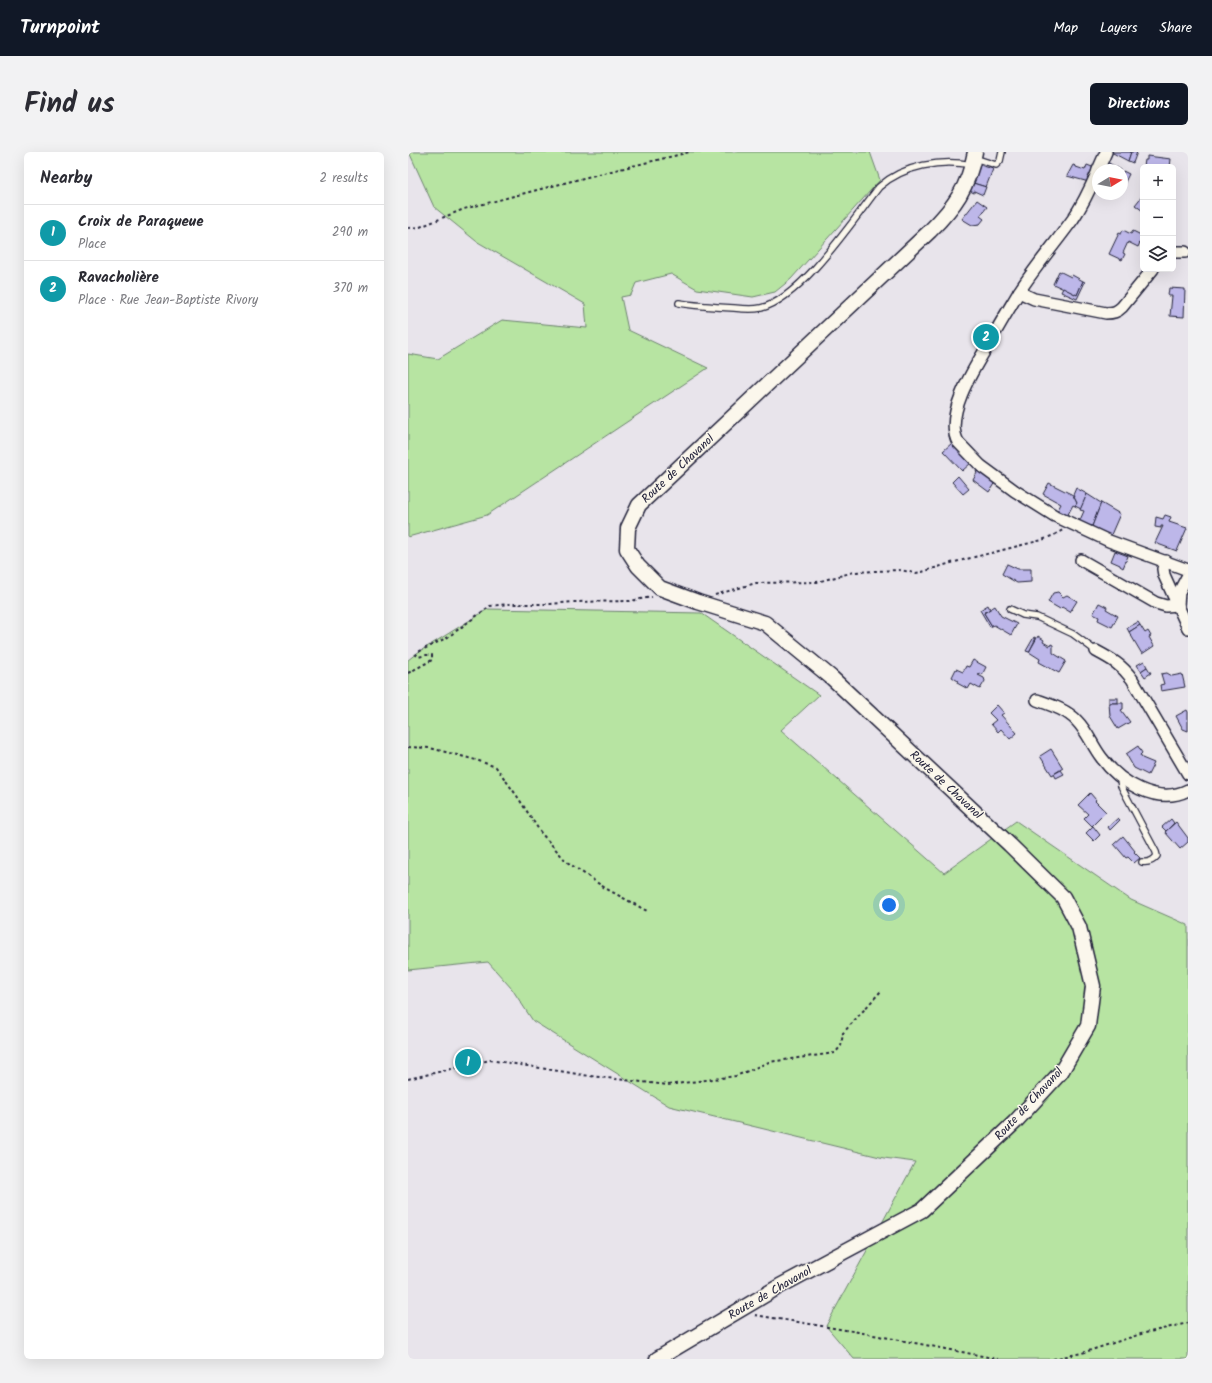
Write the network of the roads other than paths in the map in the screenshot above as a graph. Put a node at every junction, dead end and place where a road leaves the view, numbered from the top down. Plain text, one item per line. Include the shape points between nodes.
1 (1002, 152) edge
2 (1106, 152) edge
3 (974, 158) edge
4 (1101, 164) edge
5 (1092, 183) edge
6 (1176, 252) edge
7 (1185, 252) dead end
8 (1151, 272) edge
9 (1019, 292) junction
10 (679, 304) dead end
11 (1081, 560) dead end
12 (1166, 561) junction
13 (1188, 570) edge
14 (1188, 575) edge
15 (1178, 605) junction
16 (1010, 609) dead end
17 (1188, 628) edge
18 (1096, 651) joint
19 (1037, 700) dead end
20 (1188, 774) edge
21 (1122, 778) junction
22 (1188, 790) edge
23 (1142, 862) dead end
24 (657, 1359) edge

1 - 3 lane via 996,165
2 - 4 street
3 - 10 lane via 919,166 886,181 818,264 787,295 769,306 750,309
3 - 24 street, Route de Chavanol via 968,178 948,214 639,505 628,528 627,549 638,566 660,588 765,623 832,678 1063,897 1079,926 1093,986 1088,1026 1060,1072 1015,1122 922,1210 780,1286
5 - 9 street via 1073,218
6 - 7 street
8 - 9 street via 1122,308 1112,313 1034,299
9 - 12 street via 963,390 955,419 955,438 981,466 1055,516 1109,541
11 - 15 street via 1156,603 1166,606
12 - 13 street
12 - 15 street via 1164,575
14 - 15 street via 1179,592
15 - 17 street
16 - 18 lane via 1023,615 1037,616 1073,634
18 - 20 street via 1117,662 1132,679
19 - 21 street via 1060,709 1076,720 1100,756
21 - 22 street via 1150,793 1179,795
21 - 23 lane via 1120,786 1156,852 1152,860

